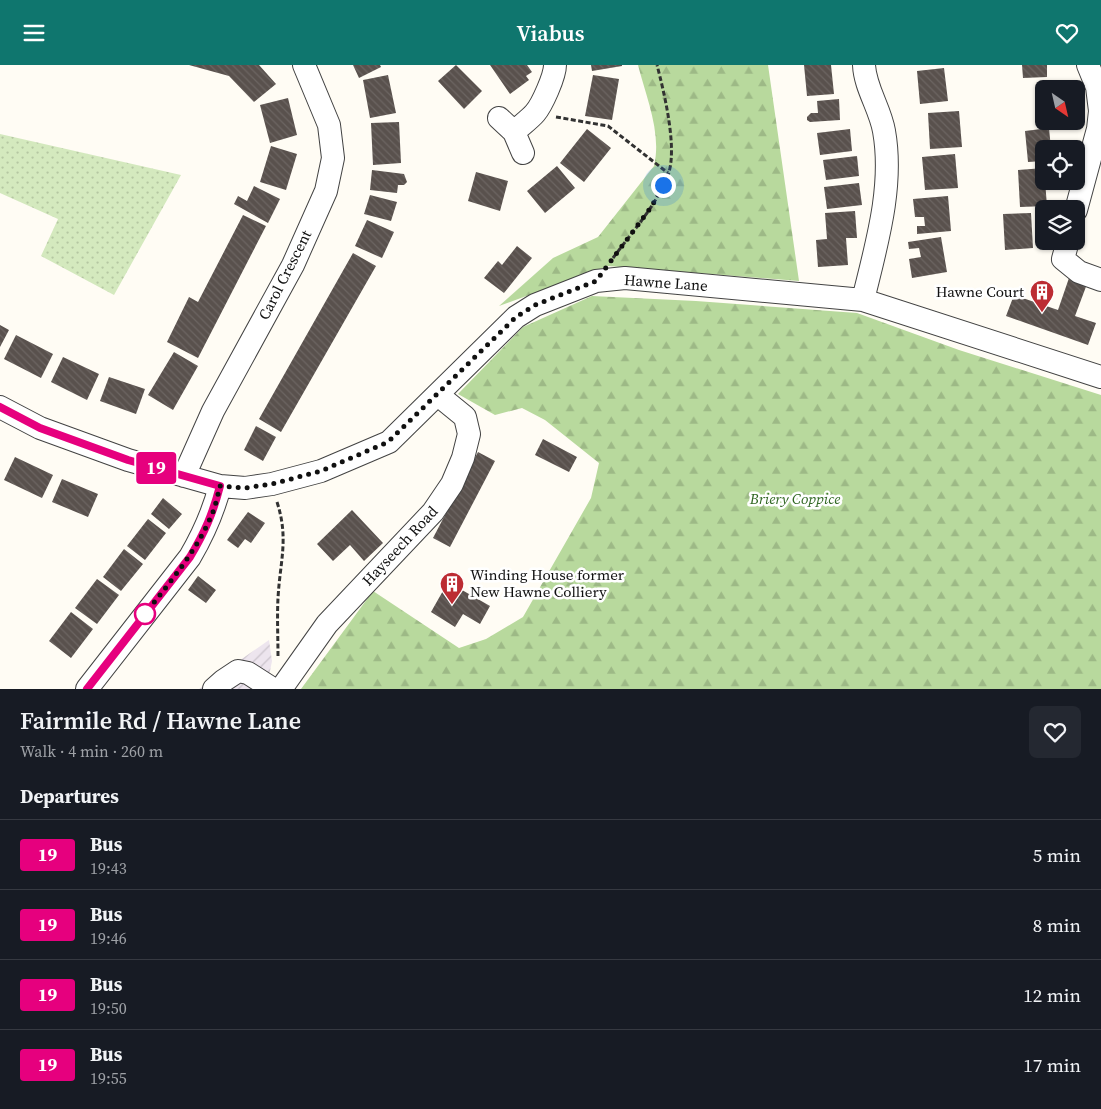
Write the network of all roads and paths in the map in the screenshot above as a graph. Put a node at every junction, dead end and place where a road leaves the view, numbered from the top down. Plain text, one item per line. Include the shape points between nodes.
1 (304, 65) edge
2 (554, 65) edge
3 (657, 65) edge
4 (864, 65) edge
5 (1088, 65) edge
6 (536, 113) junction
7 (523, 153) dead end
8 (668, 173) junction
9 (1079, 200) edge
10 (1065, 250) edge
11 (1101, 280) edge
12 (596, 281) junction
13 (863, 300) junction
14 (1101, 377) edge
15 (438, 395) junction
16 (0, 407) edge
17 (184, 476) junction
18 (272, 484) junction
19 (220, 486) junction
20 (278, 662) dead end
21 (87, 689) edge
22 (214, 689) edge
23 (273, 689) edge
24 (281, 689) edge

1 - 17 street, Carol Crescent via 328,125 333,158 326,191 293,265 213,411
2 - 6 street via 549,87
3 - 8 path via 665,95 671,148
4 - 13 street via 864,75 884,129 886,146 885,205
5 - 9 street via 1097,87 1100,111
6 - 7 street via 506,125
6 - 8 path via 608,126
8 - 12 path via 652,206
10 - 11 street via 1080,272
12 - 13 street, Hawne Lane via 625,278
12 - 15 street, Hawne Lane via 535,305 516,317
13 - 14 street, Hawne Lane
15 - 18 street, Hawne Lane via 388,442 321,471
15 - 24 street, Hayseech Road via 465,417 469,434 452,484 433,512 327,624
16 - 17 street, Hawne Lane via 40,428 128,460
17 - 19 street, Hawne Lane
18 - 19 street, Hawne Lane via 245,488
18 - 20 path via 282,518 284,539 278,598
19 - 21 street via 214,510 190,557
22 - 23 street via 238,671 248,673

